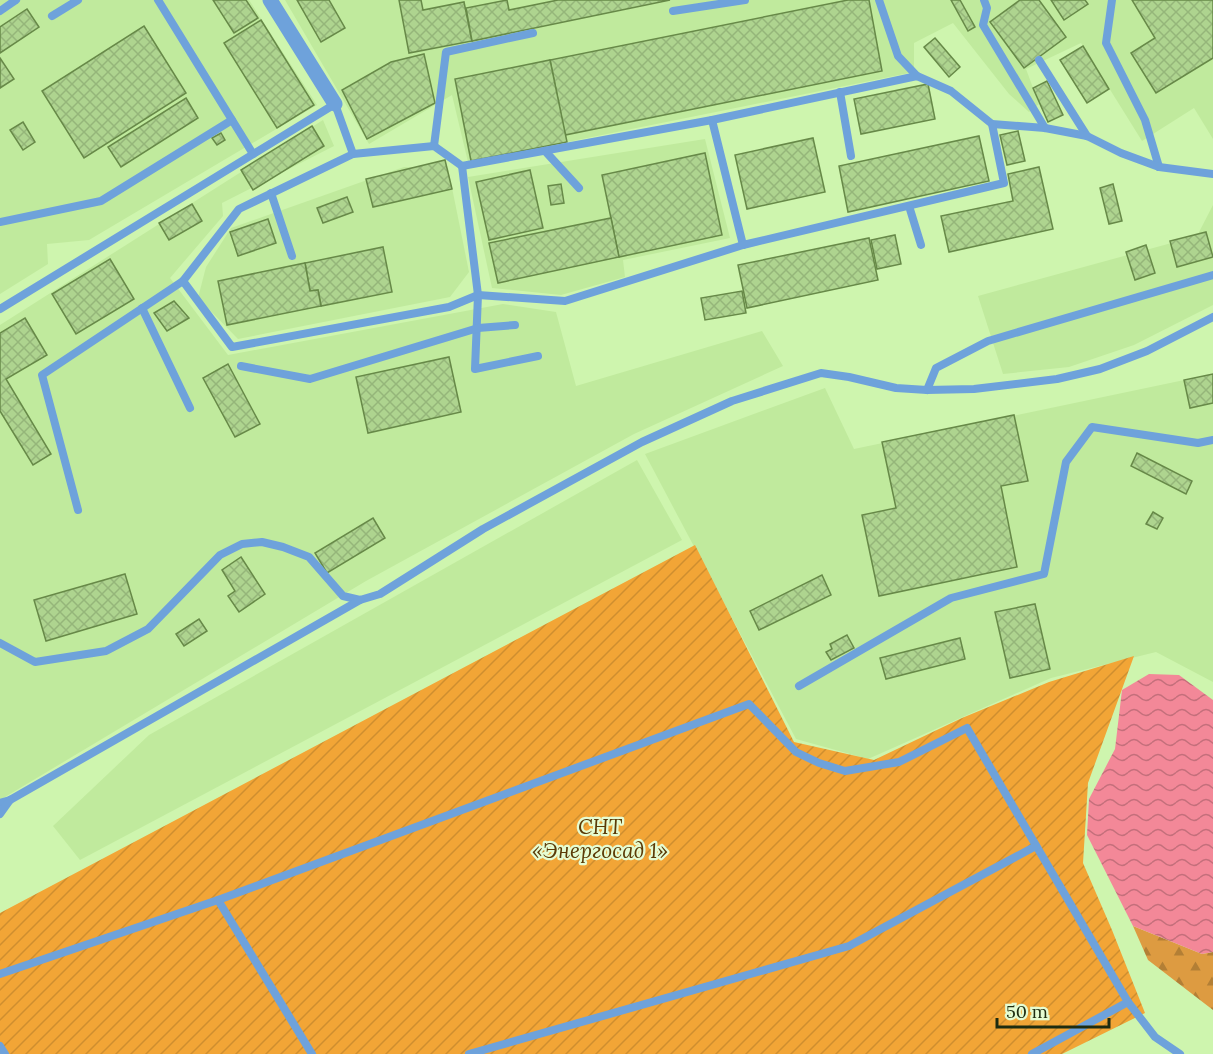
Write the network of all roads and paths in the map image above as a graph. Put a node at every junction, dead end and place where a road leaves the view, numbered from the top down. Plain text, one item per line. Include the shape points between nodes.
1 (16, 0) edge
2 (78, 0) edge
3 (158, 0) edge
4 (270, 0) edge
5 (745, 0) edge
6 (879, 0) edge
7 (984, 0) edge
8 (1112, 0) edge
9 (0, 10) edge
10 (673, 11) dead end
11 (52, 16) dead end
12 (533, 33) dead end
13 (1039, 60) dead end
14 (916, 76) junction
15 (840, 92) junction
16 (335, 104) junction
17 (232, 120) junction
18 (712, 120) junction
19 (992, 124) junction
20 (1045, 128) junction
21 (1087, 136) junction
22 (434, 146) junction
23 (544, 151) junction
24 (253, 154) junction
25 (353, 154) junction
26 (851, 156) dead end
27 (462, 166) junction
28 (1159, 167) junction
29 (1213, 174) edge
30 (579, 189) dead end
31 (271, 193) junction
32 (909, 206) junction
33 (0, 222) edge
34 (743, 245) junction
35 (921, 245) dead end
36 (291, 256) dead end
37 (1213, 275) edge
38 (183, 281) junction
39 (478, 295) junction
40 (142, 308) junction
41 (0, 309) edge
42 (1213, 317) edge
43 (515, 324) dead end
44 (478, 328) junction
45 (538, 356) dead end
46 (241, 366) dead end
47 (927, 390) junction
48 (190, 408) dead end
49 (1213, 440) edge
50 (78, 510) dead end
51 (360, 600) junction
52 (0, 643) edge
53 (799, 686) dead end
54 (10, 800) junction
55 (0, 803) edge
56 (0, 814) edge
57 (1035, 846) junction
58 (218, 900) junction
59 (0, 974) edge
60 (1128, 1002) junction
61 (0, 1046) edge
62 (5, 1054) edge
63 (312, 1054) edge
64 (469, 1054) edge
65 (1032, 1054) edge
66 (1180, 1054) edge

1 - 9 lane
2 - 11 lane
3 - 17 lane
4 - 16 street
5 - 10 lane
6 - 14 lane via 898,56
7 - 20 lane via 984,25
8 - 28 lane via 1106,43 1146,120
12 - 22 lane via 446,51
13 - 21 lane
14 - 15 lane
14 - 19 lane via 951,91
15 - 18 lane
15 - 26 lane
16 - 24 lane
16 - 25 lane
17 - 24 lane
17 - 33 lane via 101,201
18 - 23 lane
18 - 34 lane
19 - 20 lane
19 - 32 lane via 1004,183
20 - 21 lane
21 - 28 lane
22 - 25 lane
22 - 27 lane
23 - 27 lane
23 - 30 lane
24 - 41 lane
25 - 31 lane
27 - 39 lane
28 - 29 lane
31 - 36 lane
31 - 38 lane via 239,209
32 - 34 lane
32 - 35 lane
34 - 39 lane via 565,301
37 - 47 lane via 988,341 936,368
38 - 39 lane via 232,347 449,307
38 - 40 lane
39 - 44 lane
40 - 48 lane
40 - 50 lane via 42,375
42 - 47 lane via 1147,351 1100,369 1057,379
43 - 44 lane
44 - 45 lane via 475,369
44 - 46 lane via 310,379
47 - 51 lane via 821,373 732,401 642,442 483,529 380,594
49 - 53 lane via 1197,442 1092,427 1066,462 1044,574 951,598
51 - 52 lane via 343,596 309,557 262,542 242,544 220,555 148,628 106,651 35,662
51 - 54 lane
54 - 55 lane
54 - 56 lane
57 - 58 lane via 967,728 899,762 845,771 796,752 749,704
57 - 60 lane
57 - 64 lane via 849,946
58 - 59 lane
58 - 63 lane
60 - 65 lane
60 - 66 lane via 1155,1036
61 - 62 lane

